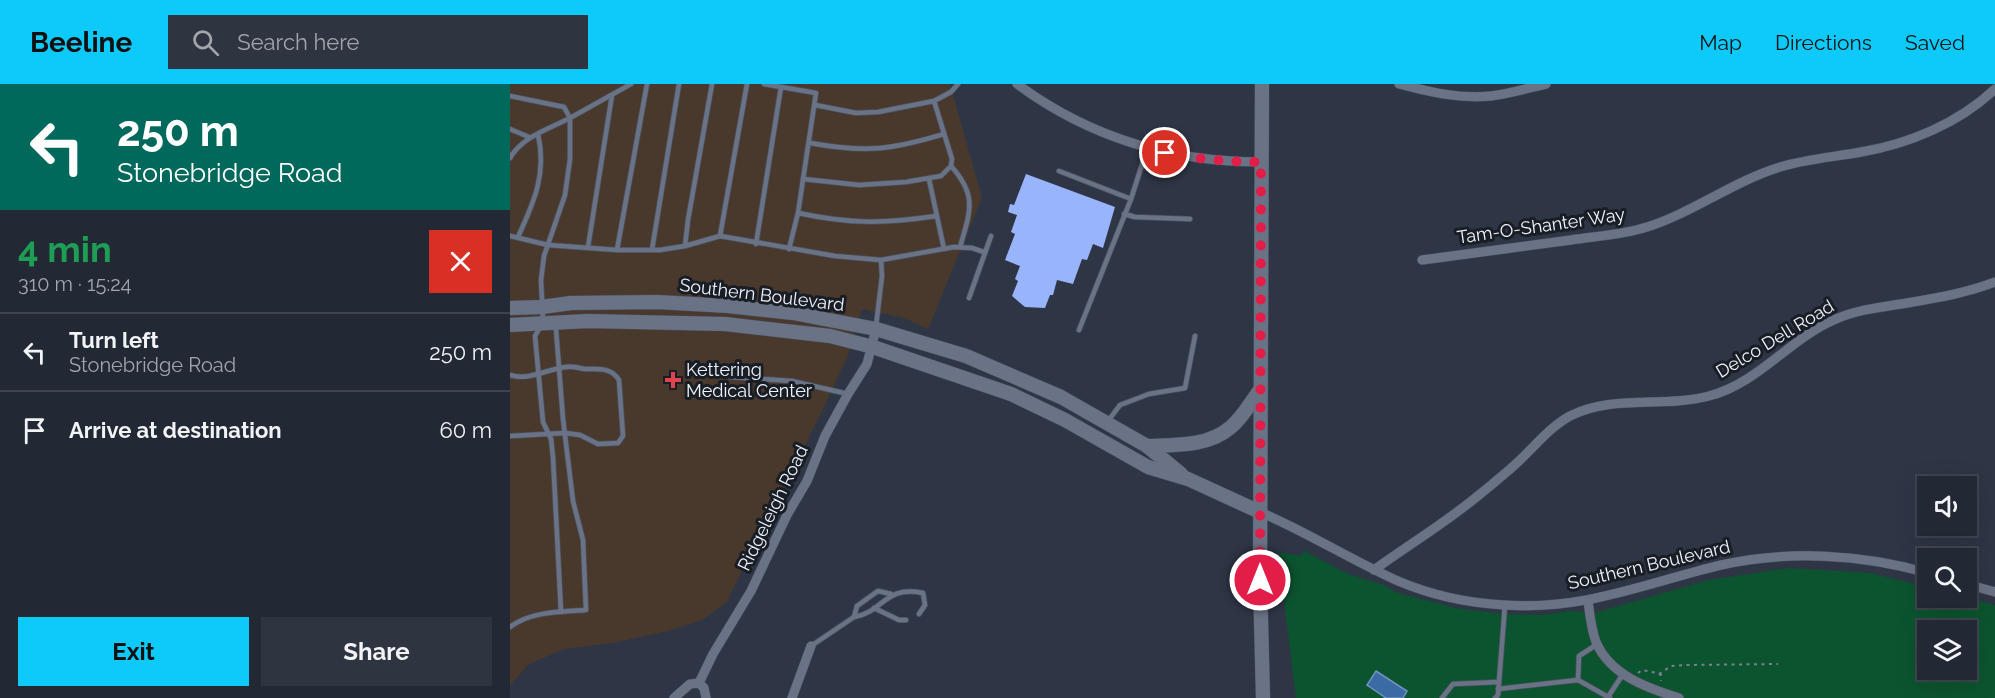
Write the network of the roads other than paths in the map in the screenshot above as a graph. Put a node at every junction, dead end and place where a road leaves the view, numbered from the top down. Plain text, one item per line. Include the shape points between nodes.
1 (630, 84) edge
2 (647, 84) edge
3 (679, 84) edge
4 (712, 84) edge
5 (747, 84) edge
6 (764, 84) edge
7 (958, 84) edge
8 (1017, 84) edge
9 (1262, 84) edge
10 (1399, 84) edge
11 (1454, 84) edge
12 (1546, 84) edge
13 (782, 87) junction
14 (1995, 89) edge
15 (612, 95) junction
16 (510, 96) edge
17 (1453, 96) junction
18 (934, 101) junction
19 (814, 105) junction
20 (570, 118) junction
21 (510, 129) edge
22 (538, 134) junction
23 (944, 134) junction
24 (529, 137) junction
25 (810, 143) junction
26 (1147, 149) junction
27 (510, 158) edge
28 (1261, 162) junction
29 (951, 166) junction
30 (1059, 171) dead end
31 (803, 179) junction
32 (929, 179) junction
33 (1131, 199) junction
34 (798, 213) junction
35 (1124, 214) junction
36 (936, 216) junction
37 (1190, 219) dead end
38 (510, 236) edge
39 (720, 236) junction
40 (991, 236) dead end
41 (518, 237) junction
42 (756, 244) junction
43 (548, 245) junction
44 (685, 246) junction
45 (588, 247) junction
46 (960, 247) junction
47 (789, 249) junction
48 (944, 249) junction
49 (617, 250) junction
50 (651, 250) junction
51 (984, 252) junction
52 (881, 260) junction
53 (1422, 260) dead end
54 (1995, 282) edge
55 (969, 297) dead end
56 (542, 307) junction
57 (510, 308) edge
58 (543, 322) junction
59 (510, 325) edge
60 (876, 329) junction
61 (1079, 330) dead end
62 (1195, 336) dead end
63 (873, 347) junction
64 (560, 369) junction
65 (510, 375) edge
66 (539, 375) junction
67 (731, 378) dead end
68 (1260, 390) junction
69 (848, 394) junction
70 (1107, 423) junction
71 (565, 433) junction
72 (549, 435) junction
73 (510, 436) edge
74 (1147, 446) junction
75 (1188, 479) junction
76 (1260, 512) junction
77 (1374, 570) junction
78 (1917, 570) edge
79 (1977, 587) edge
80 (1995, 592) edge
81 (892, 594) junction
82 (1588, 601) junction
83 (1505, 605) junction
84 (874, 608) junction
85 (561, 612) junction
86 (919, 614) dead end
87 (854, 618) junction
88 (906, 620) dead end
89 (510, 627) edge
90 (1597, 644) junction
91 (811, 646) joint
92 (1624, 674) junction
93 (1578, 680) junction
94 (1499, 682) junction
95 (699, 683) junction
96 (1498, 689) junction
97 (1659, 695) edge
98 (1609, 697) edge
99 (674, 698) edge
100 (706, 698) edge
101 (792, 698) edge
102 (1263, 698) edge
103 (1442, 698) edge
104 (1495, 698) edge
105 (1679, 698) edge

1 - 15 lane
2 - 49 lane
3 - 50 lane
4 - 44 lane
5 - 39 lane
6 - 13 lane
7 - 18 lane
8 - 26 street via 1062,113
9 - 28 street
10 - 17 street
11 - 17 street
12 - 17 street via 1493,96
13 - 19 lane via 816,93
13 - 42 lane
14 - 53 street, Tam-O-Shanter Way via 1974,106 1912,140 1780,167 1647,227 1607,236
15 - 20 lane
15 - 45 lane
16 - 20 lane via 564,107
18 - 19 lane via 856,113
18 - 23 lane
19 - 25 lane
20 - 22 lane
20 - 43 lane via 565,195
21 - 24 lane
22 - 24 lane
22 - 41 lane via 541,173
23 - 25 lane via 885,149 859,150
23 - 29 lane
24 - 27 lane
25 - 31 lane
26 - 28 street via 1200,159
26 - 33 lane
28 - 68 street
29 - 32 lane via 941,176
29 - 46 lane via 969,195 970,211
30 - 33 lane
31 - 32 lane via 878,185
31 - 34 lane
32 - 36 lane
33 - 35 lane
34 - 36 lane via 864,223
34 - 47 lane
35 - 37 lane
35 - 61 lane
36 - 48 lane
38 - 41 lane
39 - 42 lane
39 - 44 lane
40 - 51 lane
41 - 43 lane
42 - 47 lane
43 - 45 lane
43 - 56 lane via 541,280
44 - 50 lane
45 - 49 lane
46 - 48 lane
46 - 51 lane
47 - 52 lane
48 - 52 lane
49 - 50 lane
51 - 55 lane
52 - 60 lane
54 - 77 street, Delco Dell Road via 1963,292 1849,313 1821,327 1746,380 1710,396 1670,403 1600,406 1571,416 1473,500
56 - 57 street, Southern Boulevard
56 - 58 lane
56 - 60 street, Southern Boulevard via 657,302 728,306 793,313
58 - 59 street, Southern Boulevard
58 - 63 street, Southern Boulevard via 726,324 830,336
58 - 64 lane via 556,329
58 - 66 lane via 535,336
60 - 63 street, Ridgeleigh Road
60 - 70 street, Southern Boulevard via 966,356
62 - 70 lane via 1185,388 1149,394 1120,405
63 - 69 street, Ridgeleigh Road
63 - 75 street, Southern Boulevard via 1011,394 1148,467
64 - 66 lane
64 - 71 lane
64 - 71 lane via 602,368 615,373 619,380 623,436 618,443 598,444
65 - 66 lane
66 - 72 lane via 543,422
67 - 69 lane via 792,381
68 - 74 street via 1232,427 1218,436 1179,446
68 - 76 street
69 - 95 street, Ridgeleigh Road via 765,564
70 - 74 street, Southern Boulevard
71 - 72 lane
71 - 85 lane via 573,501 583,540 586,610
72 - 73 lane
72 - 85 lane
74 - 75 street, Southern Boulevard
75 - 76 street, Southern Boulevard
76 - 77 street, Southern Boulevard
76 - 102 street
77 - 83 street, Southern Boulevard via 1446,597
78 - 82 street, Southern Boulevard via 1852,558 1786,557 1723,565
79 - 80 street
81 - 84 lane
81 - 86 lane via 909,590 923,593 925,605
81 - 87 lane via 878,591 857,606
82 - 83 street, Southern Boulevard
82 - 90 street
83 - 94 lane
84 - 87 lane
84 - 88 lane
85 - 89 lane via 531,616
87 - 91 lane
90 - 92 street via 1605,658
90 - 93 lane via 1579,656
91 - 101 street
92 - 97 street
92 - 98 lane
93 - 96 lane
93 - 98 lane
94 - 96 lane
94 - 103 lane via 1453,684
95 - 99 street via 690,684
95 - 100 street
96 - 104 lane
97 - 105 street

